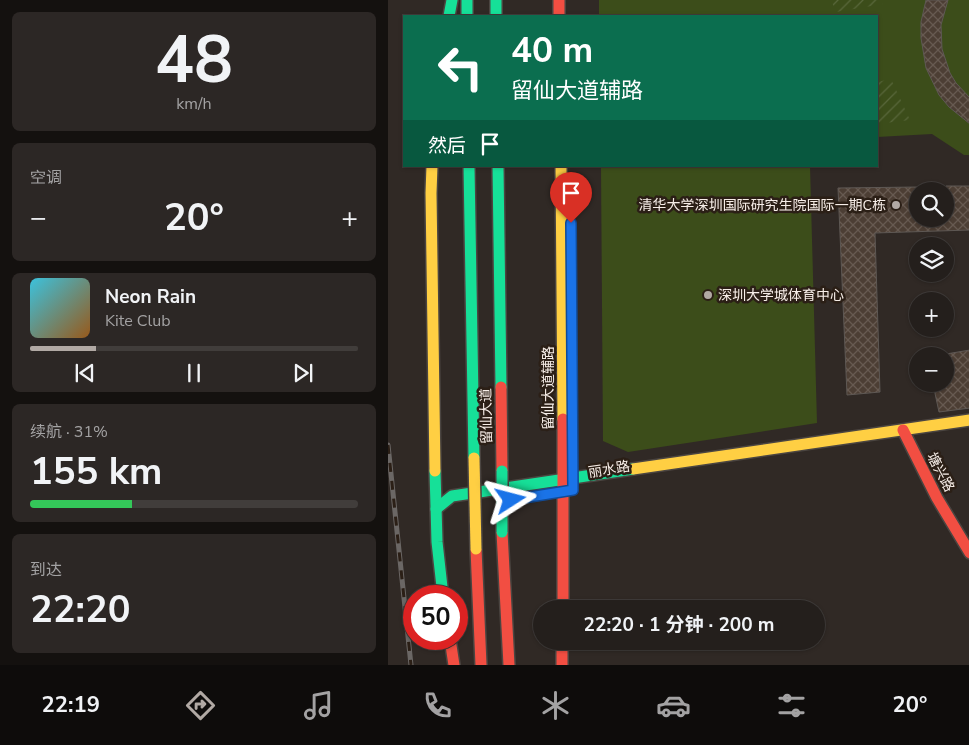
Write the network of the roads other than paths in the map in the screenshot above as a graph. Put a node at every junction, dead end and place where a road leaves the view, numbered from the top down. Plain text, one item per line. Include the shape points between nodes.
1 (452, 0) edge
2 (467, 0) edge
3 (496, 0) edge
4 (559, 0) edge
5 (570, 0) edge
6 (449, 15) edge
7 (467, 15) edge
8 (496, 15) edge
9 (560, 15) edge
10 (570, 15) edge
11 (432, 167) edge
12 (470, 167) edge
13 (498, 167) edge
14 (561, 167) edge
15 (571, 167) edge
16 (970, 420) edge
17 (903, 430) junction
18 (568, 478) junction
19 (564, 492) junction
20 (511, 500) dead end
21 (436, 509) junction
22 (970, 553) edge
23 (442, 585) edge
24 (563, 600) edge
25 (574, 600) edge
26 (452, 650) edge
27 (562, 650) edge
28 (454, 665) edge
29 (481, 665) edge
30 (508, 665) edge
31 (562, 665) edge

1 - 6 main road
2 - 7 main road
3 - 8 main road
4 - 9 main road
5 - 10 main road
11 - 21 main road
12 - 29 main road, 留仙大道, bridge
13 - 30 main road, 留仙大道, bridge via 502,532
14 - 18 main road, 留仙大道辅路
15 - 18 main road, 留仙大道辅路
16 - 17 main road, 丽水路
17 - 18 main road, 丽水路
17 - 22 main road, 塘兴路 via 937,498
18 - 19 main road, 留仙大道辅路
18 - 21 main road, 丽水路 via 452,496
19 - 24 main road, 留仙大道辅路
19 - 25 main road, 留仙大道辅路 via 573,524
20 - 21 main road via 458,509
21 - 23 main road
26 - 28 main road
27 - 31 main road

